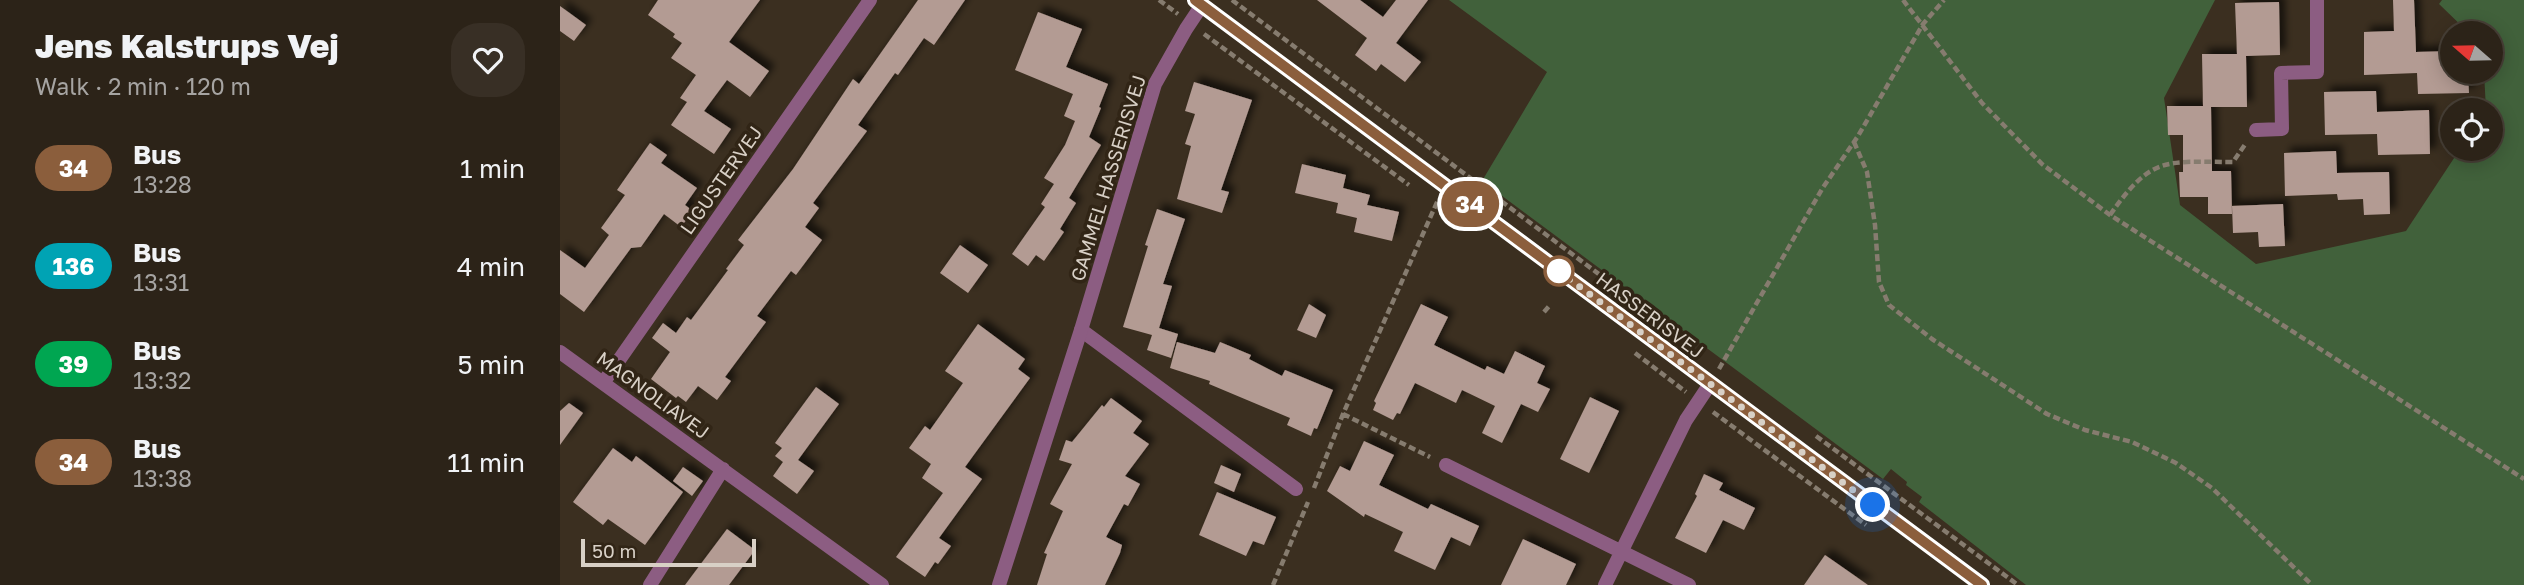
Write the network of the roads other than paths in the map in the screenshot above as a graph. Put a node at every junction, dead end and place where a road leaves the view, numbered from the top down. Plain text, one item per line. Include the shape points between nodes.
1 (870, 0) edge
2 (2317, 0) edge
3 (1198, 3) edge
4 (2256, 130) road end
5 (1081, 330) junction
6 (560, 352) edge
7 (603, 383) junction
8 (1710, 384) junction
9 (1446, 465) road end
10 (723, 470) junction
11 (1296, 489) dead end
12 (1622, 552) junction
13 (650, 585) edge
14 (882, 585) edge
15 (999, 585) edge
16 (1605, 585) edge
17 (1689, 585) edge
18 (1982, 585) edge

1 - 7 street, LIGUSTERVEJ
2 - 4 street via 2317,72 2281,73 2283,129
3 - 5 street, GAMMEL HASSERISVEJ via 1155,84
3 - 8 street, HASSERISVEJ
5 - 11 street
5 - 15 street, GAMMEL HASSERISVEJ
6 - 7 street, MAGNOLIAVEJ
7 - 10 street, MAGNOLIAVEJ
8 - 12 street via 1686,420
8 - 18 street, HASSERISVEJ
9 - 12 street
10 - 13 street
10 - 14 street, MAGNOLIAVEJ
12 - 16 street
12 - 17 street

